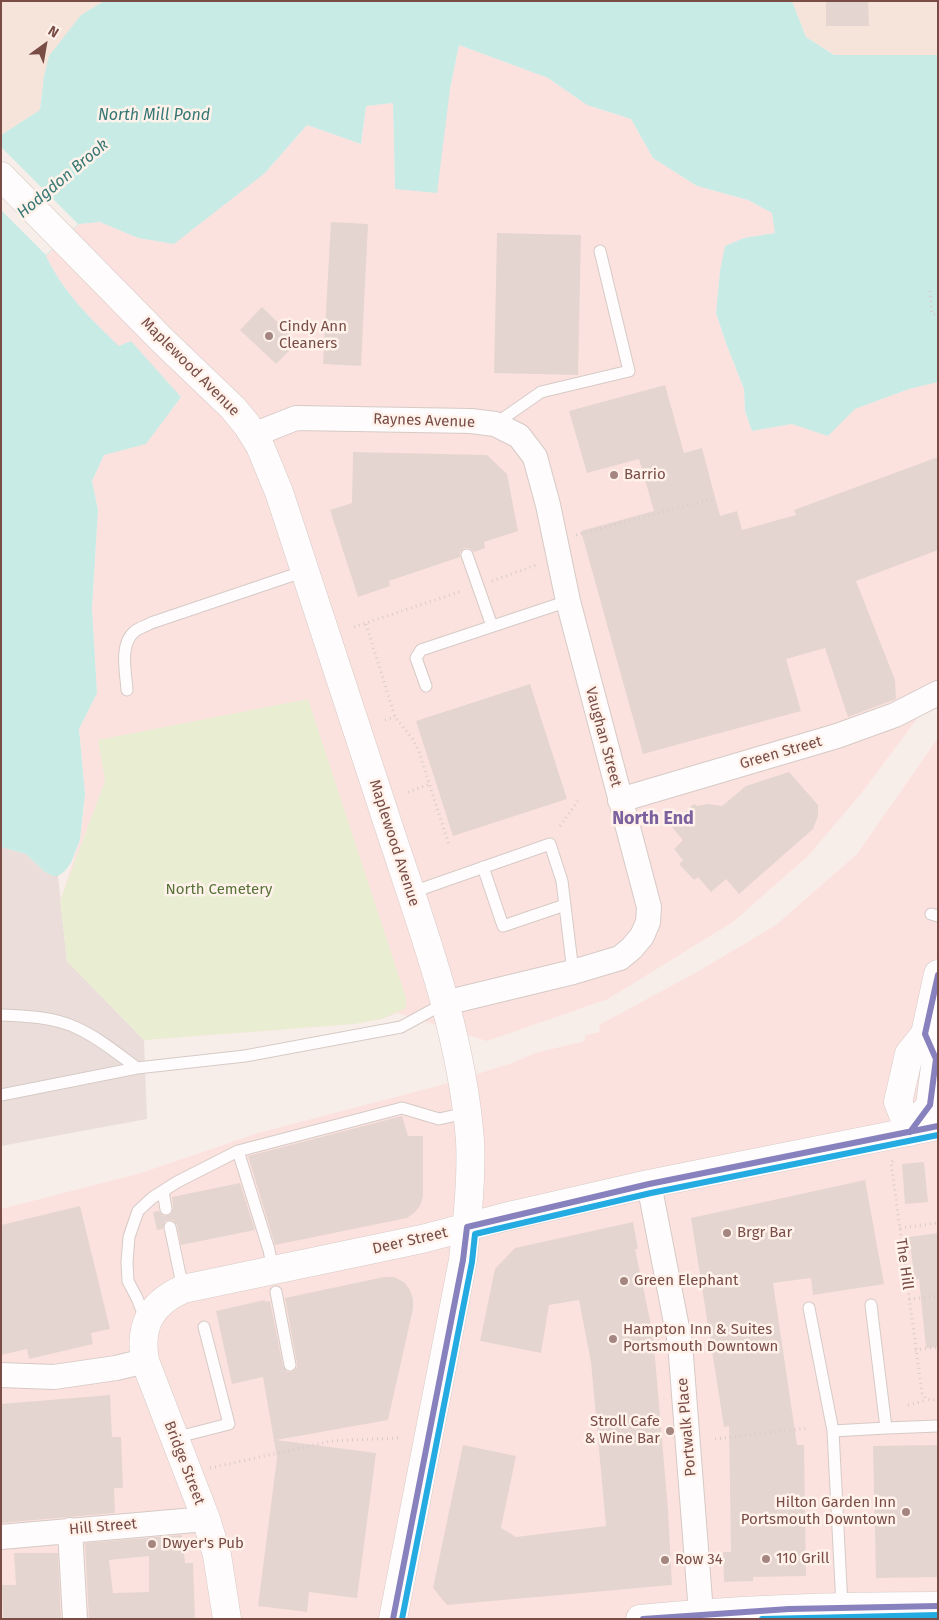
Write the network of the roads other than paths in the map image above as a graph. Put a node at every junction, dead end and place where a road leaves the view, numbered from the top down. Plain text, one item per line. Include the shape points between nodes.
1 (1, 176) edge
2 (600, 251) dead end
3 (495, 424) junction
4 (253, 435) junction
5 (548, 505) joint
6 (467, 555) dead end
7 (305, 571) junction
8 (568, 601) junction
9 (492, 626) junction
10 (426, 686) dead end
11 (127, 690) dead end
12 (938, 693) edge
13 (620, 800) junction
14 (483, 867) junction
15 (410, 893) junction
16 (565, 905) junction
17 (573, 972) junction
18 (938, 974) edge
19 (445, 1003) junction
20 (1, 1015) edge
21 (138, 1068) junction
22 (1, 1095) edge
23 (467, 1113) junction
24 (938, 1126) edge
25 (910, 1132) junction
26 (238, 1151) junction
27 (648, 1184) junction
28 (162, 1191) junction
29 (166, 1210) dead end
30 (170, 1227) dead end
31 (467, 1227) junction
32 (275, 1281) junction
33 (183, 1289) junction
34 (871, 1304) dead end
35 (809, 1308) dead end
36 (150, 1317) junction
37 (204, 1327) dead end
38 (144, 1361) junction
39 (290, 1364) dead end
40 (1, 1375) edge
41 (938, 1426) edge
42 (886, 1428) junction
43 (833, 1431) junction
44 (174, 1438) junction
45 (206, 1518) junction
46 (70, 1530) junction
47 (1, 1537) edge
48 (938, 1606) edge
49 (851, 1610) edge
50 (701, 1613) junction
51 (74, 1619) edge
52 (227, 1619) edge
53 (393, 1619) edge
54 (640, 1619) edge

1 - 4 street, Maplewood Avenue via 233,408
2 - 3 lane via 628,371 541,392
3 - 4 street, Raynes Avenue via 296,418
3 - 5 street, Raynes Avenue via 519,436 535,457
4 - 7 street, Maplewood Avenue via 279,492
5 - 8 street, Vaughan Street
6 - 9 lane
7 - 11 lane via 151,623 134,632 127,641 125,656
7 - 15 street, Maplewood Avenue
8 - 9 lane
8 - 13 street, Vaughan Street
9 - 10 lane via 421,650 416,658
12 - 13 street, Green Street via 895,715 837,736
13 - 17 street, Vaughan Street via 644,885 649,907 648,922 642,936 620,958
14 - 15 lane
14 - 16 lane via 503,926
14 - 16 lane via 550,844 562,882
15 - 19 street, Maplewood Avenue
16 - 17 lane
17 - 19 street, Vaughan Street
18 - 25 street via 925,1034 936,1059 930,1104
19 - 21 lane via 401,1027 245,1056
19 - 23 street, Maplewood Avenue via 457,1049
20 - 21 lane via 32,1016 76,1027
21 - 22 lane
23 - 26 lane via 439,1119 402,1108
23 - 31 street, Maplewood Avenue via 470,1187
24 - 25 street, Deer Street
25 - 27 street, Deer Street
26 - 28 lane
26 - 32 lane via 270,1250
27 - 31 street, Deer Street
27 - 50 street, Portwalk Place via 680,1343
28 - 29 lane
28 - 36 lane via 138,1211 129,1237 128,1281
30 - 33 lane
31 - 32 street, Deer Street
31 - 53 street, Maplewood Avenue
32 - 33 street, Deer Street
32 - 39 lane
33 - 36 street, Deer Street via 167,1298
34 - 42 lane
35 - 43 lane
36 - 38 street, Bridge Street via 143,1333
37 - 44 lane via 229,1424
38 - 40 street via 54,1377
38 - 44 street, Bridge Street
41 - 42 lane
42 - 43 lane
43 - 49 lane
44 - 45 street, Bridge Street
45 - 46 street, Hill Street
45 - 52 street, Bridge Street via 217,1555
46 - 47 street, Hill Street
46 - 51 street
48 - 49 street
49 - 50 street
50 - 54 street

